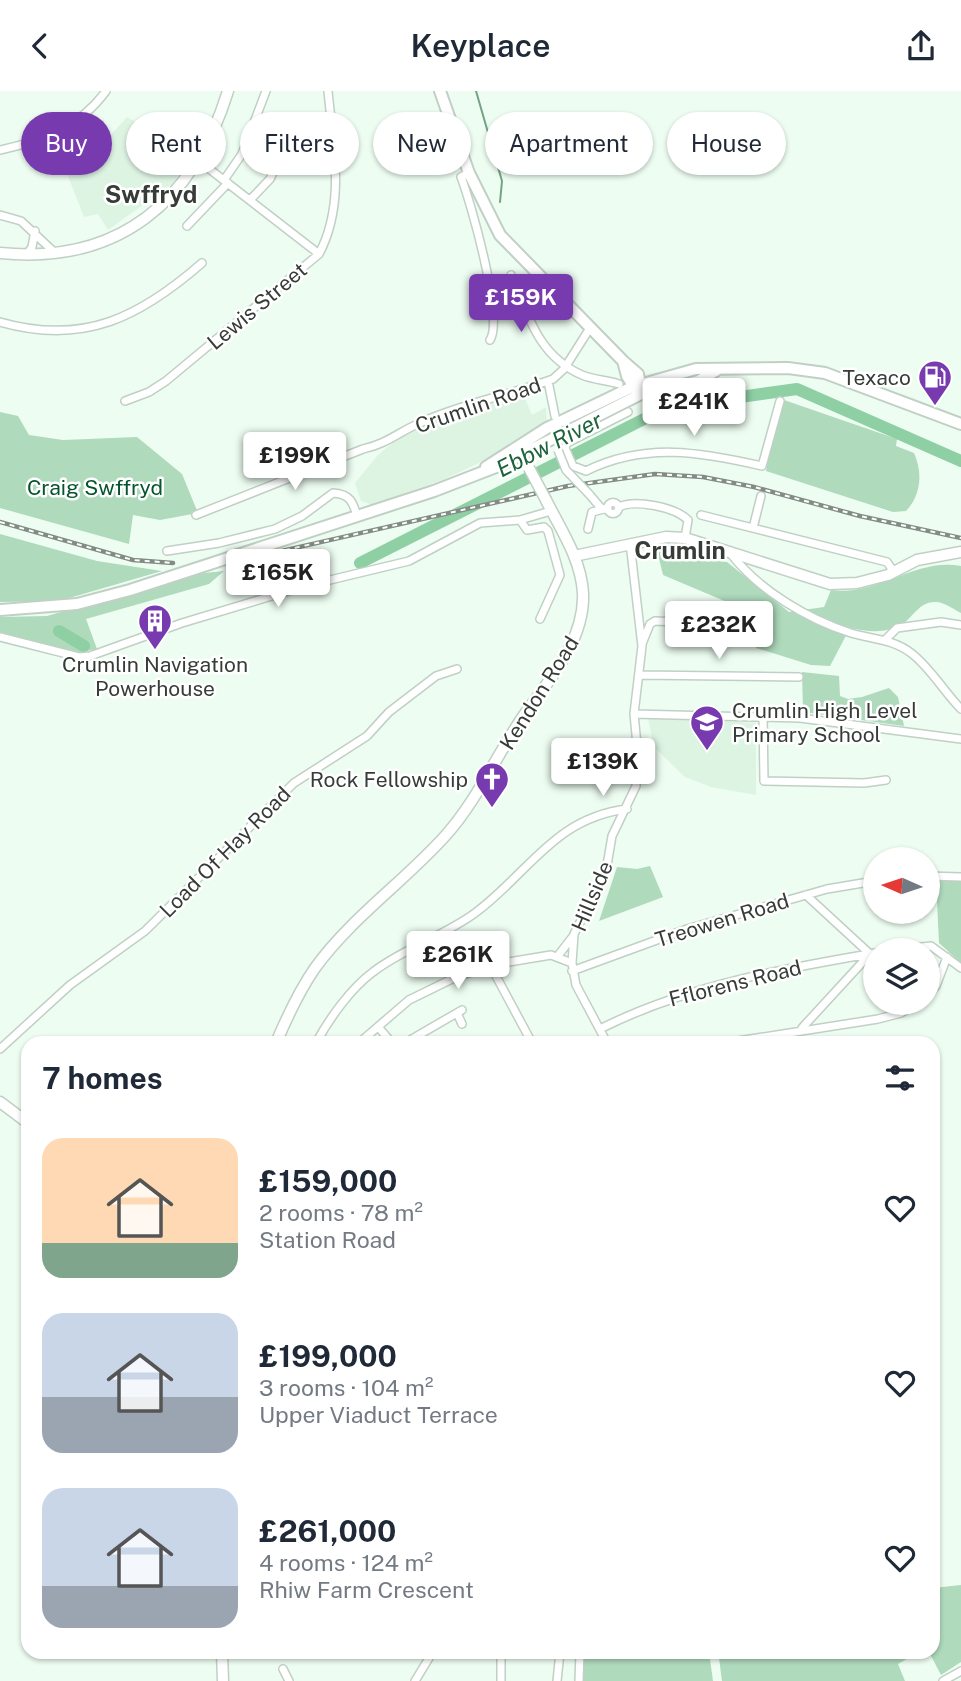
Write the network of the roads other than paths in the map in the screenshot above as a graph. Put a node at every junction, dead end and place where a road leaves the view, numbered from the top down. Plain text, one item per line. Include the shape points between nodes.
1 (106, 91) edge
2 (228, 91) edge
3 (266, 91) edge
4 (328, 91) edge
5 (440, 91) edge
6 (221, 112) edge
7 (447, 112) edge
8 (0, 150) edge
9 (188, 175) edge
10 (218, 175) edge
11 (272, 175) edge
12 (465, 175) edge
13 (470, 175) edge
14 (226, 181) junction
15 (250, 200) junction
16 (0, 215) edge
17 (187, 226) dead end
18 (35, 231) junction
19 (54, 252) junction
20 (0, 253) edge
21 (319, 254) junction
22 (26, 255) junction
23 (202, 263) dead end
24 (511, 275) dead end
25 (0, 322) edge
26 (590, 328) junction
27 (490, 340) dead end
28 (622, 361) junction
29 (566, 366) junction
30 (633, 368) junction
31 (716, 371) junction
32 (665, 376) junction
33 (548, 381) junction
34 (618, 384) dead end
35 (638, 388) junction
36 (125, 401) dead end
37 (780, 401) dead end
38 (628, 412) dead end
39 (555, 416) dead end
40 (961, 424) edge
41 (554, 441) dead end
42 (519, 450) junction
43 (562, 450) junction
44 (761, 496) dead end
45 (604, 508) junction
46 (551, 511) junction
47 (196, 515) dead end
48 (701, 515) dead end
49 (357, 516) junction
50 (520, 520) junction
51 (753, 528) junction
52 (588, 529) dead end
53 (685, 538) junction
54 (629, 543) junction
55 (167, 551) dead end
56 (961, 552) edge
57 (731, 554) junction
58 (574, 556) junction
59 (894, 572) junction
60 (0, 610) edge
61 (540, 619) dead end
62 (743, 625) dead end
63 (961, 625) edge
64 (0, 637) edge
65 (886, 640) junction
66 (642, 646) junction
67 (457, 669) dead end
68 (640, 675) junction
69 (799, 677) dead end
70 (961, 709) edge
71 (634, 714) junction
72 (763, 715) junction
73 (961, 739) edge
74 (886, 780) dead end
75 (627, 809) junction
76 (940, 876) edge
77 (961, 877) edge
78 (863, 883) edge
79 (806, 895) junction
80 (574, 934) junction
81 (863, 945) edge
82 (940, 950) edge
83 (863, 955) edge
84 (557, 957) junction
85 (947, 957) junction
86 (863, 963) edge
87 (572, 967) junction
88 (961, 968) edge
89 (940, 975) edge
90 (496, 976) dead end
91 (893, 1015) edge
92 (462, 1024) dead end
93 (379, 1028) junction
94 (600, 1029) junction
95 (802, 1029) junction
96 (279, 1036) edge
97 (321, 1036) edge
98 (368, 1036) edge
99 (386, 1036) edge
100 (417, 1036) edge
101 (528, 1036) edge
102 (604, 1036) edge
103 (763, 1036) edge
104 (0, 1049) edge
105 (0, 1102) edge
106 (21, 1117) edge
107 (222, 1659) edge
108 (428, 1659) edge
109 (501, 1659) edge
110 (559, 1659) edge
111 (580, 1659) edge
112 (283, 1669) dead end
113 (961, 1671) edge
114 (223, 1681) edge
115 (289, 1681) edge
116 (415, 1681) edge
117 (501, 1681) edge
118 (557, 1681) edge
119 (579, 1681) edge
120 (943, 1681) edge

1 - 8 street via 90,110 62,130
2 - 6 main road
3 - 14 street via 242,154
4 - 21 street, Lewis Street via 337,185
5 - 7 main road
9 - 19 main road via 143,221 89,245
10 - 14 street
11 - 15 street
12 - 27 street via 461,177 493,298 495,329
13 - 26 main road via 509,247
14 - 15 street
14 - 17 street
15 - 21 street
16 - 18 street
18 - 19 street
18 - 22 street
19 - 22 main road
20 - 22 main road
21 - 36 street, Lewis Street via 166,381
23 - 25 street via 146,306 93,329 39,329
24 - 29 street via 540,343
26 - 28 main road
26 - 29 street, Crumlin Road
28 - 30 main road
28 - 35 main road
29 - 33 street, Crumlin Road
29 - 34 street via 587,377
30 - 32 main road
30 - 35 main road
31 - 32 main road via 696,369
31 - 35 main road via 698,381
31 - 40 main road via 788,368 825,373
32 - 35 main road
33 - 39 street
33 - 47 street, Crumlin Road via 422,422 394,435 386,444
35 - 42 main road
37 - 43 street via 762,466 681,450 614,460 586,471 572,464
38 - 43 street via 572,439
41 - 43 street
42 - 46 main road, Kendon Road, bridge
42 - 49 main road via 474,477
43 - 45 street, bridge via 566,470
44 - 51 street
45 - 52 street via 592,512
45 - 53 street via 615,513 632,503 681,514 688,520
46 - 50 street
46 - 58 main road, Kendon Road
48 - 51 street
49 - 55 street via 346,495 333,493 275,529
49 - 60 main road via 117,593 54,607
50 - 61 street via 527,530 544,527 548,531 561,575
50 - 64 street via 480,523 409,561 305,586 90,656
51 - 59 street via 887,562
53 - 54 main road
53 - 57 main road
54 - 58 main road
54 - 66 street, Hillside
56 - 59 main road via 916,560
57 - 59 main road via 831,584 857,583
57 - 65 street via 797,610 853,633
58 - 96 main road, Kendon Road via 583,594 577,636 448,834 316,967
62 - 66 street via 656,621 650,624
63 - 65 street via 941,622 897,628
65 - 70 street via 912,653
66 - 68 street, Hillside
67 - 104 street, Load Of Hay Road via 436,676 389,712 367,736 294,783 145,931 70,985
68 - 69 street
68 - 71 street, Hillside
71 - 72 street
71 - 75 street, Hillside via 636,786
72 - 73 street
72 - 74 street via 764,781
75 - 80 street, Hillside via 612,836 606,871
75 - 97 street via 605,811 566,830 483,906 372,972
76 - 77 street
78 - 79 street, Treowen Road
79 - 81 street
79 - 87 street, Treowen Road
80 - 84 street
80 - 87 street, Hillside
82 - 85 street
83 - 94 street, Fflorens Road via 681,996
84 - 87 street
84 - 93 street via 528,958 456,977 409,1000
85 - 88 street
85 - 89 street
86 - 95 street
87 - 94 street
90 - 101 street
91 - 95 street
92 - 100 street via 459,1012
93 - 98 street
93 - 99 street
94 - 102 street
95 - 103 street
105 - 106 main road
107 - 114 main road
108 - 116 street
109 - 117 street
110 - 118 street
111 - 119 street
112 - 115 street
113 - 120 street

